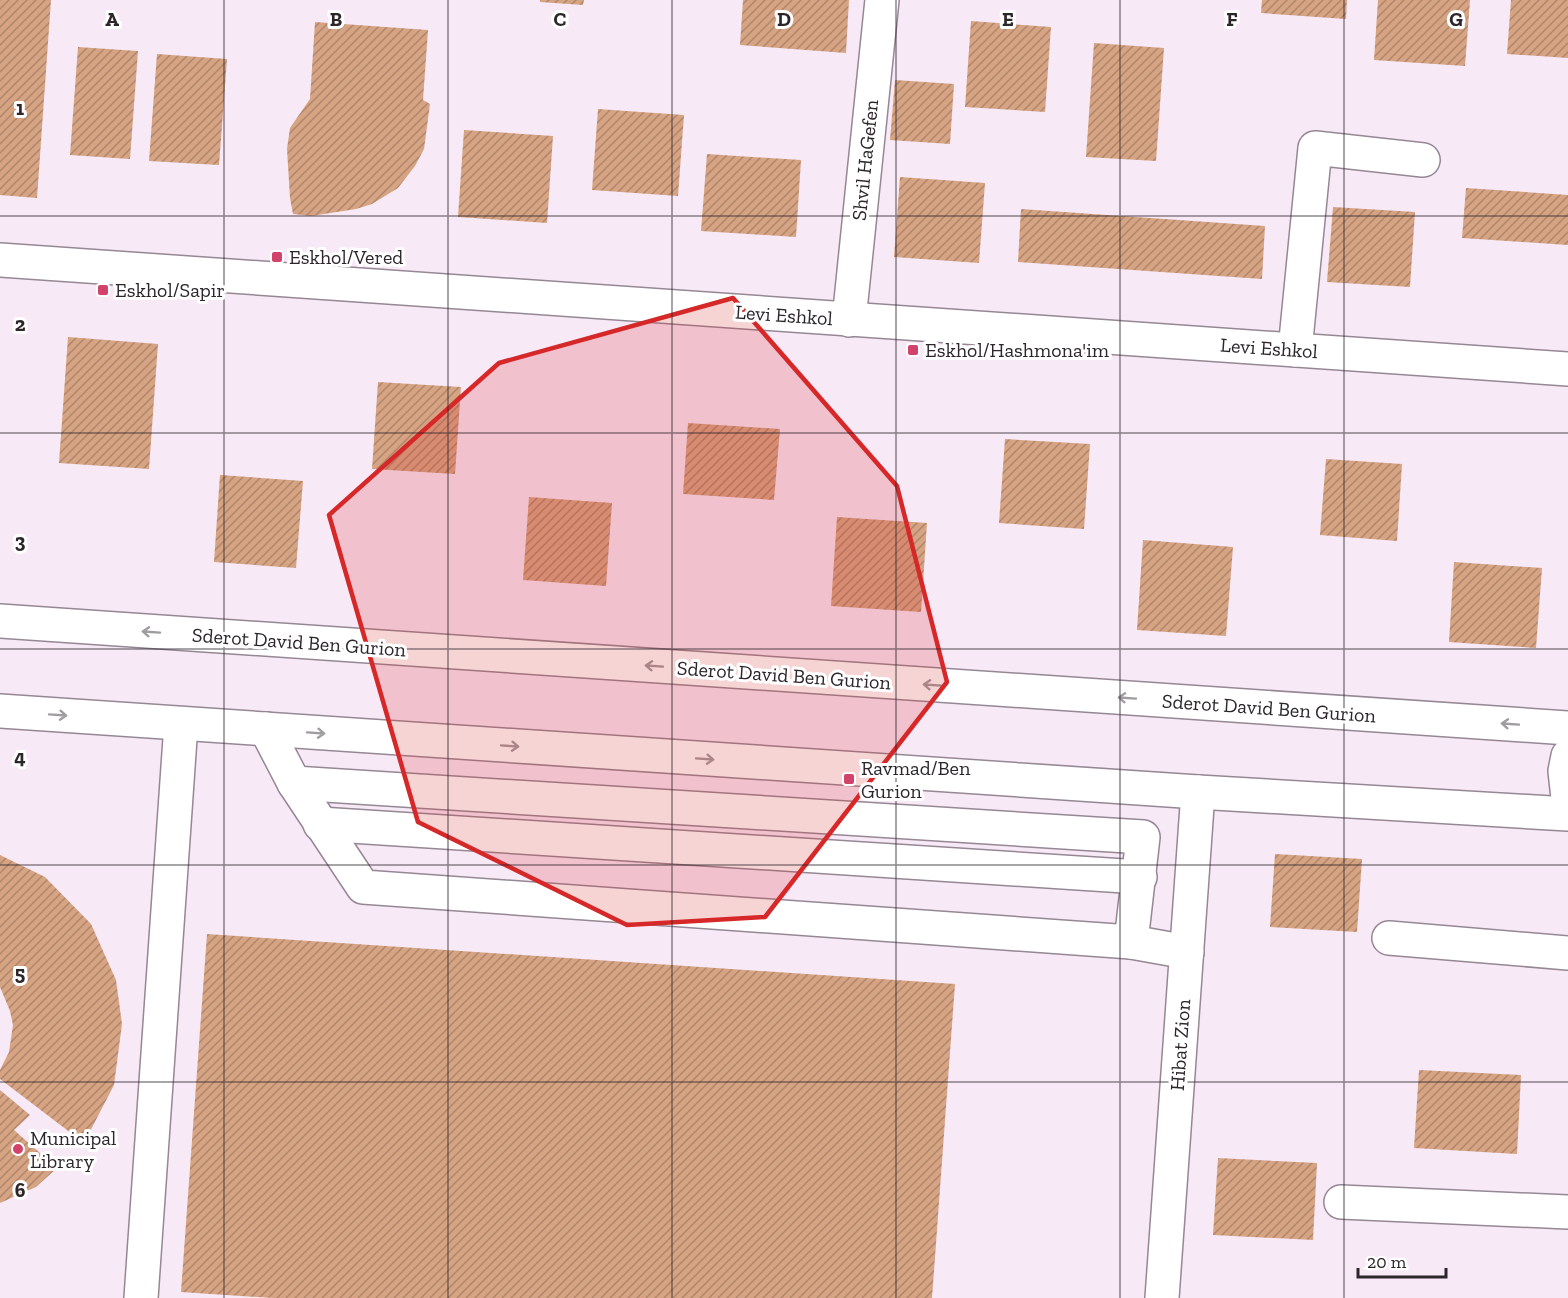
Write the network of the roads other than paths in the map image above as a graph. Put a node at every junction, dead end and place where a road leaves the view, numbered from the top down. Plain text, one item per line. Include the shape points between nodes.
1 (882, 0) edge
2 (1423, 160) dead end
3 (0, 260) edge
4 (849, 320) junction
5 (1295, 350) junction
6 (1568, 369) edge
7 (0, 621) edge
8 (0, 711) edge
9 (181, 724) junction
10 (1568, 728) edge
11 (266, 729) junction
12 (1568, 756) edge
13 (294, 783) junction
14 (1198, 792) junction
15 (1568, 798) edge
16 (1568, 814) edge
17 (320, 824) junction
18 (1140, 877) junction
19 (1389, 938) dead end
20 (1131, 942) junction
21 (1187, 952) junction
22 (1568, 953) edge
23 (1341, 1202) dead end
24 (1568, 1212) edge
25 (141, 1298) edge
26 (1162, 1298) edge

1 - 4 street, Shvil HaGefen
2 - 5 street via 1315,148
3 - 4 street, Levi Eshkol
4 - 5 street, Levi Eshkol
5 - 6 street, Levi Eshkol
10 -> 7 street, Sderot David Ben Gurion
8 -> 9 street
9 - 11 street
9 - 25 street
11 - 13 street
11 -> 14 street
12 - 15 street
13 - 17 street
13 - 18 street via 1143,837
14 - 16 street
14 - 21 street, Hibat Zion
17 - 18 street
17 - 20 street via 363,887
18 - 20 street
19 - 22 street
20 - 21 street
21 - 26 street, Hibat Zion
23 - 24 street

